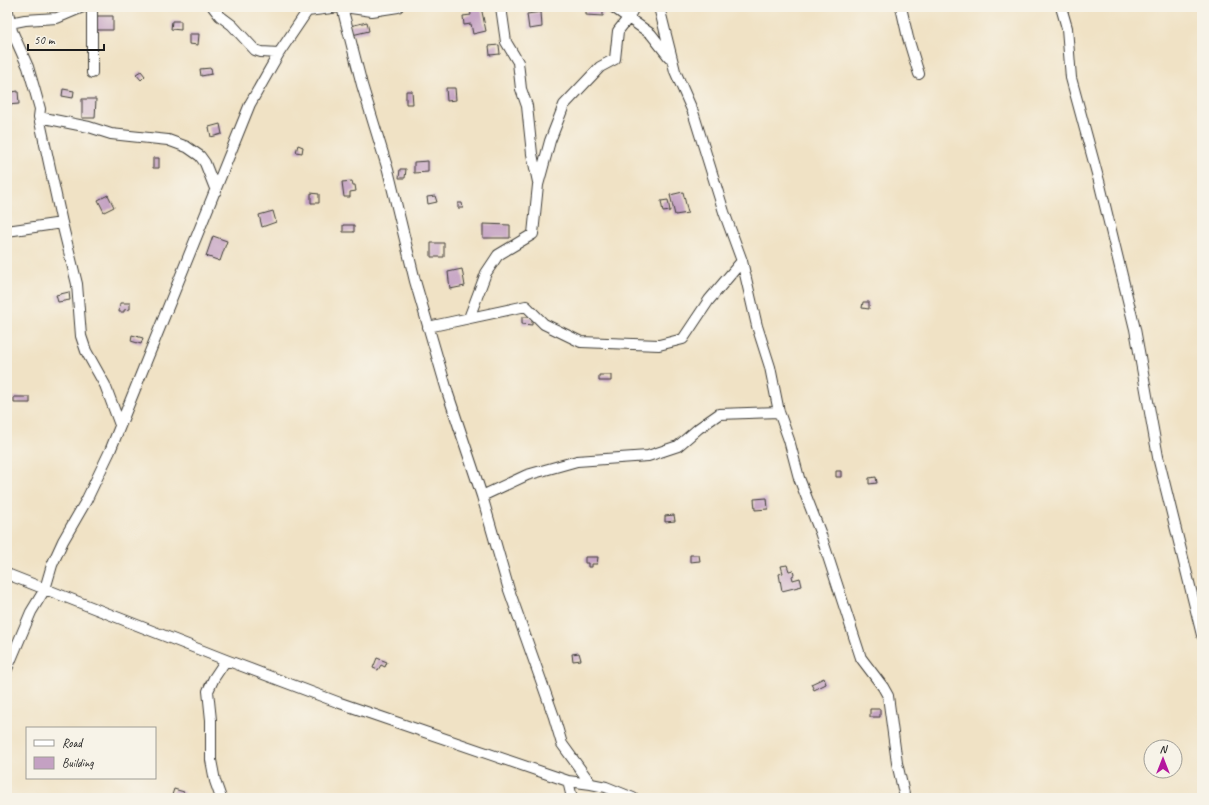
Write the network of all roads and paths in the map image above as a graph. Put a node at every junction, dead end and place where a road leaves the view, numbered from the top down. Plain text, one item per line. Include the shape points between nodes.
1 (7, 7) edge
2 (83, 7) edge
3 (92, 7) edge
4 (213, 7) edge
5 (342, 7) edge
6 (398, 7) edge
7 (501, 7) edge
8 (613, 7) edge
9 (634, 7) edge
10 (659, 7) edge
11 (902, 7) edge
12 (1061, 7) edge
13 (309, 9) edge
14 (629, 17) junction
15 (10, 23) junction
16 (279, 53) junction
17 (672, 60) junction
18 (92, 73) dead end
19 (919, 74) dead end
20 (39, 117) junction
21 (538, 185) junction
22 (216, 191) junction
23 (62, 222) junction
24 (7, 231) edge
25 (742, 261) junction
26 (469, 318) junction
27 (428, 327) junction
28 (779, 412) junction
29 (120, 426) junction
30 (482, 496) junction
31 (7, 574) edge
32 (45, 589) junction
33 (1202, 635) edge
34 (226, 660) junction
35 (7, 669) edge
36 (568, 780) junction
37 (591, 784) junction
38 (221, 798) edge
39 (572, 798) edge
40 (633, 798) edge
41 (905, 798) edge

1 - 15 street
2 - 15 street via 57,18
3 - 18 street
4 - 16 street via 255,50
5 - 6 street via 372,11
5 - 13 street
5 - 27 street via 388,170
7 - 21 street via 506,42 518,62
8 - 14 street
9 - 14 street
10 - 17 street
11 - 19 street
12 - 33 street via 1067,28 1071,78 1135,329 1158,457
13 - 16 street
14 - 17 street via 651,34
14 - 21 street via 618,31 615,59 600,67 564,105 550,141
15 - 20 street via 28,67 40,110
16 - 22 street via 250,104
17 - 25 street via 693,112
20 - 22 street via 111,134 156,138 181,144 205,163
20 - 23 street
21 - 26 street via 533,234 498,255 486,272
22 - 29 street
23 - 24 street
23 - 29 street via 77,284 81,336 86,351 105,385
25 - 26 street via 709,300 683,339 659,345 581,342 544,324 526,306
25 - 28 street
26 - 27 street
27 - 30 street
28 - 30 street via 719,414 678,446 648,456 576,461 527,475
28 - 41 street via 861,658 888,696 897,763
29 - 32 street via 86,501 63,541
30 - 37 street via 510,590 562,744
31 - 32 street
32 - 34 street
32 - 35 street via 31,612
34 - 36 street via 340,703
34 - 38 street via 208,691 211,760 214,781
36 - 37 street
36 - 39 street
37 - 40 street

